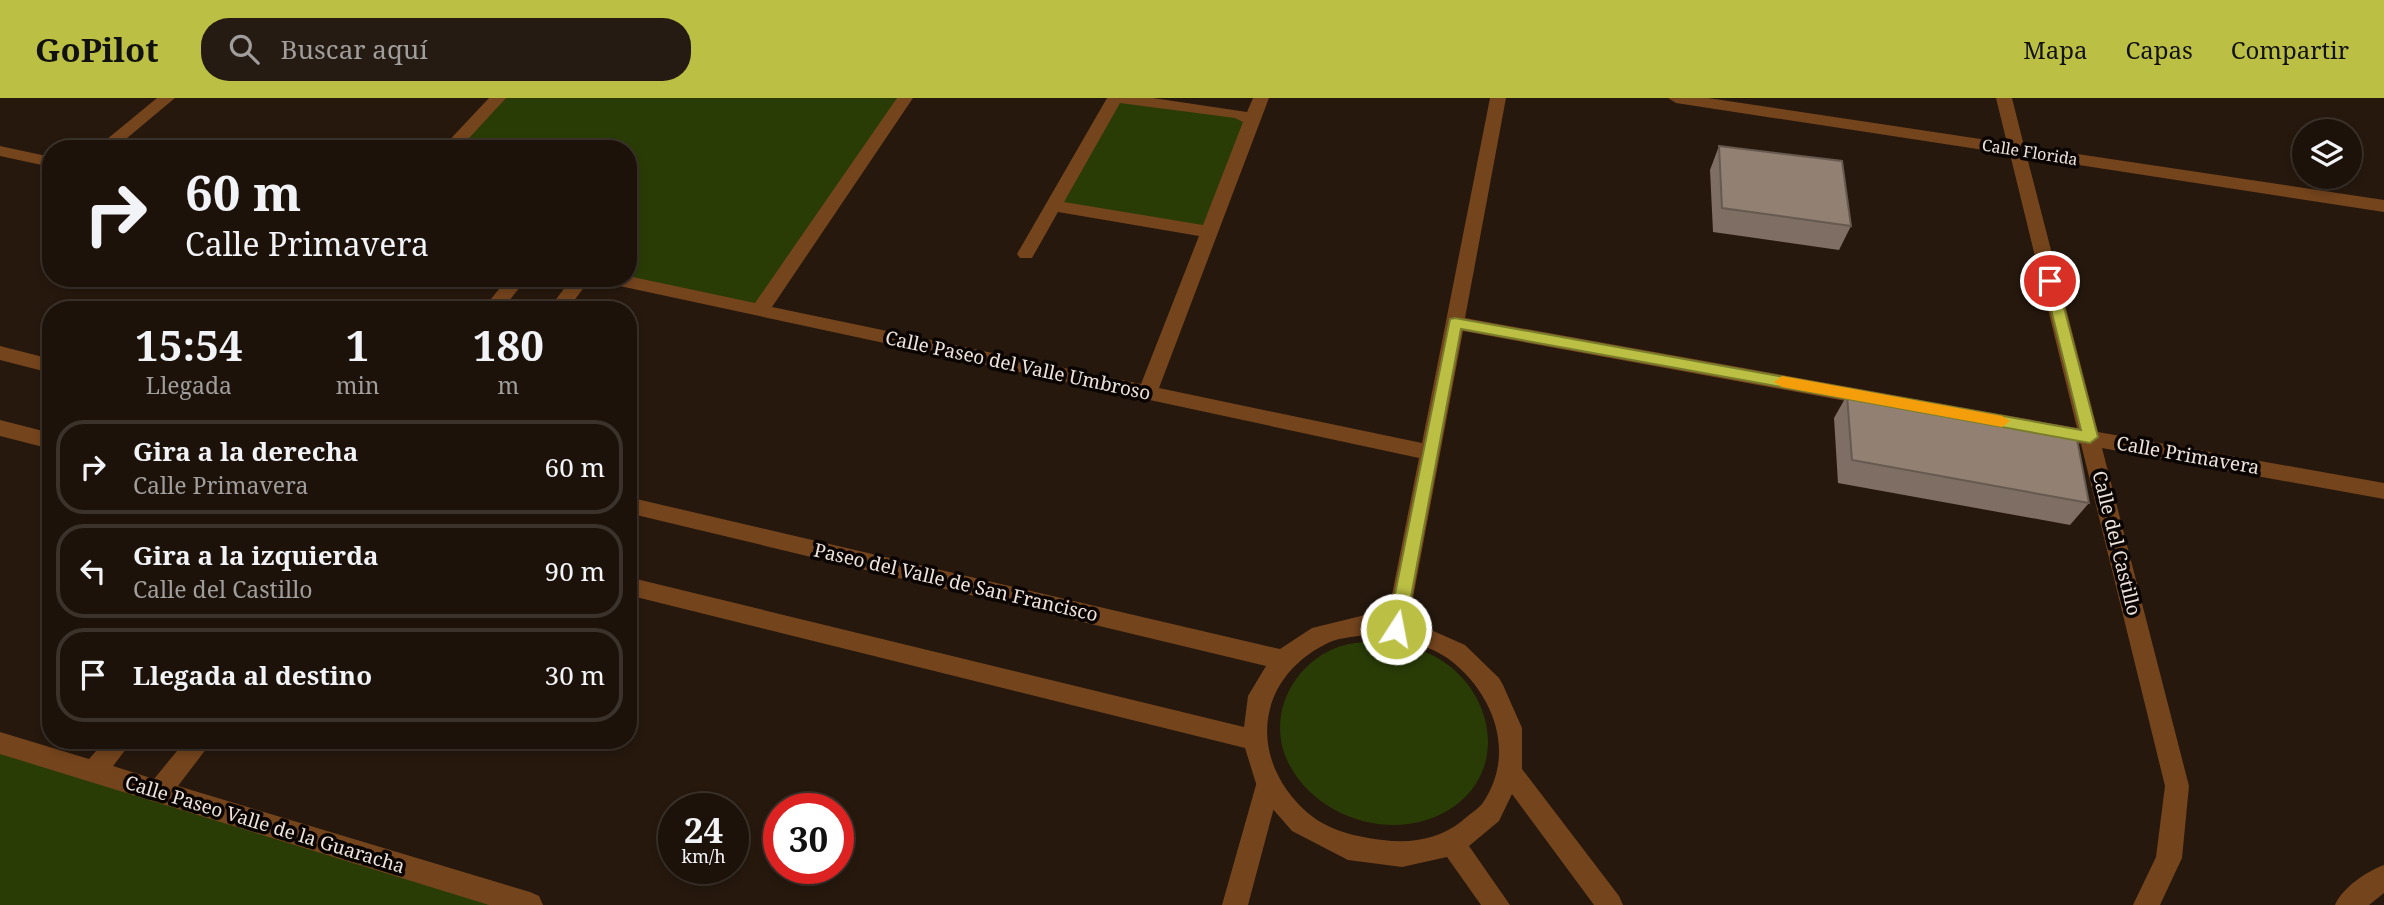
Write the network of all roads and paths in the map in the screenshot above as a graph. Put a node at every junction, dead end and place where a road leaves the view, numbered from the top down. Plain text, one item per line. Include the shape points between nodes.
1 (167, 98) edge
2 (498, 98) edge
3 (905, 98) edge
4 (1116, 98) edge
5 (1261, 98) edge
6 (1498, 98) edge
7 (1676, 98) edge
8 (2004, 98) edge
9 (1252, 120) junction
10 (114, 140) edge
11 (458, 140) edge
12 (2017, 150) junction
13 (0, 151) edge
14 (42, 160) edge
15 (1055, 205) junction
16 (2384, 206) edge
17 (1209, 232) junction
18 (1026, 254) dead end
19 (637, 284) edge
20 (510, 287) edge
21 (575, 287) edge
22 (499, 301) edge
23 (564, 301) edge
24 (761, 309) junction
25 (1455, 323) junction
26 (0, 353) edge
27 (42, 364) edge
28 (1147, 393) junction
29 (0, 428) edge
30 (2090, 437) junction
31 (42, 439) edge
32 (1430, 453) junction
33 (2384, 491) edge
34 (637, 507) edge
35 (637, 588) edge
36 (1396, 629) junction
37 (1283, 660) junction
38 (1254, 740) junction
39 (0, 743) edge
40 (113, 749) edge
41 (194, 749) edge
42 (94, 771) junction
43 (1510, 772) junction
44 (1268, 785) junction
45 (159, 791) junction
46 (1452, 844) junction
47 (2384, 877) edge
48 (530, 905) edge
49 (1235, 905) edge
50 (1497, 905) edge
51 (1610, 905) edge
52 (2146, 905) edge
53 (2348, 905) edge

1 - 10 street
2 - 11 street
3 - 24 street
4 - 9 street via 1238,114
4 - 15 street
5 - 9 street
6 - 25 street
7 - 12 street, Calle Florida
8 - 12 street, Calle del Castillo
9 - 17 street
12 - 16 street, Calle Florida
12 - 30 street, Calle del Castillo
13 - 14 street
15 - 17 street
15 - 18 street
17 - 28 street
19 - 24 street, Calle Paseo del Valle Umbroso
20 - 22 street
21 - 23 street
24 - 28 street, Calle Paseo del Valle Umbroso
25 - 30 street, Calle Primavera
25 - 32 street
26 - 27 street
28 - 32 street, Calle Paseo del Valle Umbroso
29 - 31 street
30 - 33 street, Calle Primavera
30 - 52 street, Calle del Castillo via 2177,786 2169,858
32 - 36 street
34 - 37 street, Paseo del Valle de San Francisco
35 - 38 street
36 - 37 street via 1365,625 1320,635
36 - 43 street via 1457,652 1491,685 1510,728
37 - 38 street via 1260,696
38 - 44 street
39 - 42 street, Calle Paseo Valle de la Guaracha
40 - 42 street
41 - 45 street
42 - 45 street, Calle Paseo Valle de la Guaracha
43 - 46 street via 1490,813
43 - 51 street
44 - 46 street via 1301,823 1348,848 1402,855
44 - 49 street
45 - 48 street, Calle Paseo Valle de la Guaracha
46 - 50 street
47 - 53 street

